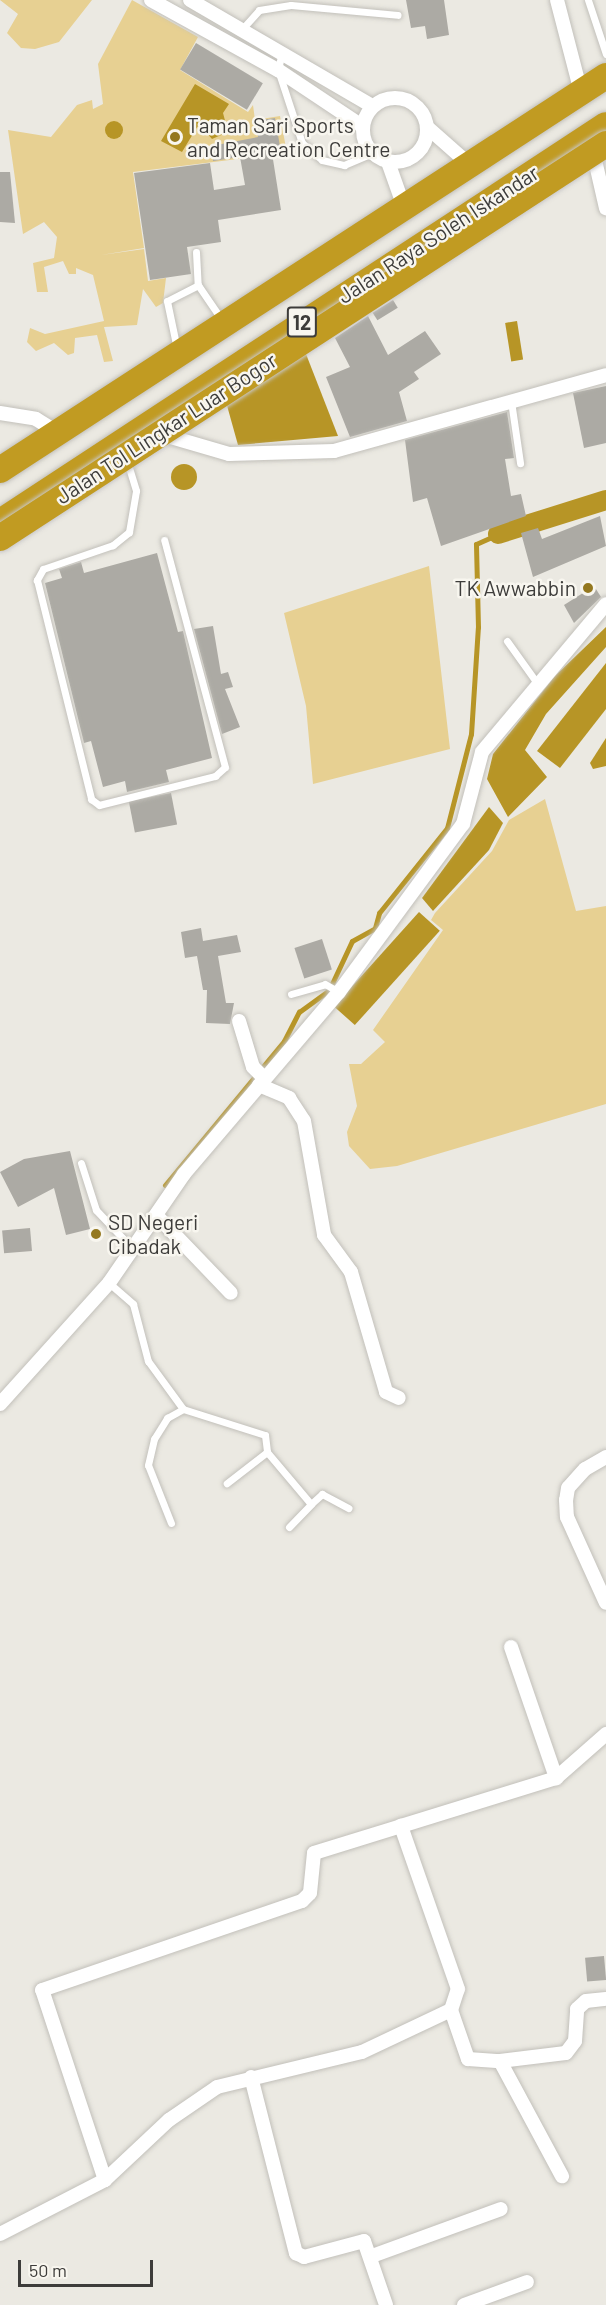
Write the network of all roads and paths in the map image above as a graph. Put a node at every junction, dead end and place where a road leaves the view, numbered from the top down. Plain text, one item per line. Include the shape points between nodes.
1 (151, 0) edge
2 (190, 0) edge
3 (557, 0) edge
4 (588, 0) edge
5 (398, 15) dead end
6 (243, 28) junction
7 (282, 52) junction
8 (606, 54) edge
9 (278, 70) junction
10 (606, 76) edge
11 (581, 92) junction
12 (372, 106) junction
13 (606, 111) edge
14 (362, 126) junction
15 (427, 127) junction
16 (603, 131) edge
17 (372, 153) junction
18 (388, 162) junction
19 (470, 165) junction
20 (404, 207) junction
21 (606, 208) edge
22 (196, 252) dead end
23 (198, 285) junction
24 (225, 324) junction
25 (179, 354) junction
26 (606, 375) edge
27 (511, 401) junction
28 (0, 413) edge
29 (141, 426) junction
30 (57, 432) junction
31 (114, 444) junction
32 (520, 463) dead end
33 (0, 470) edge
34 (0, 504) edge
35 (0, 522) edge
36 (0, 538) edge
37 (164, 540) dead end
38 (606, 604) edge
39 (507, 641) dead end
40 (537, 683) junction
41 (336, 990) junction
42 (291, 994) dead end
43 (239, 1020) dead end
44 (259, 1076) junction
45 (81, 1163) dead end
46 (158, 1217) junction
47 (134, 1250) junction
48 (109, 1283) junction
49 (231, 1293) dead end
50 (399, 1398) dead end
51 (0, 1404) edge
52 (183, 1409) junction
53 (267, 1452) junction
54 (606, 1457) edge
55 (227, 1483) dead end
56 (311, 1504) junction
57 (348, 1508) dead end
58 (171, 1523) dead end
59 (289, 1527) dead end
60 (606, 1603) edge
61 (511, 1647) dead end
62 (606, 1734) edge
63 (556, 1778) junction
64 (401, 1826) junction
65 (606, 1999) edge
66 (451, 2010) junction
67 (500, 2061) junction
68 (251, 2077) junction
69 (562, 2176) dead end
70 (105, 2180) junction
71 (501, 2209) dead end
72 (0, 2234) edge
73 (372, 2256) junction
74 (527, 2282) dead end
75 (386, 2305) edge
76 (464, 2305) edge

1 - 9 street
2 - 6 street
3 - 11 street
4 - 8 lane
5 - 6 lane via 291,5 259,10
6 - 7 street
7 - 9 lane
7 - 12 street
9 - 14 street
9 - 17 lane via 302,143 322,159 344,165
10 - 11 highway, Jalan Raya Soleh Iskandar / 12
11 - 19 highway, Jalan Raya Soleh Iskandar / 12
12 - 14 street
12 - 15 street via 392,97 406,99 423,113
13 - 34 highway, Jalan Tol Lingkar Luar Bogor
14 - 17 street
15 - 18 street via 415,155
15 - 19 street
16 - 21 street
16 - 29 highway, Jalan Raya Soleh Iskandar / 12
16 - 36 highway, Jalan Tol Lingkar Luar Bogor, bridge
17 - 18 street
18 - 20 street
19 - 20 highway, Jalan Raya Soleh Iskandar / 12
20 - 24 highway, Jalan Raya Soleh Iskandar / 12
22 - 23 lane
23 - 24 lane
23 - 25 lane via 167,301
24 - 25 highway, Jalan Raya Soleh Iskandar / 12
25 - 30 highway, Jalan Raya Soleh Iskandar / 12
26 - 27 street
27 - 29 street via 334,452 229,454 176,441
27 - 32 lane
28 - 30 street via 36,419
29 - 31 highway, Jalan Raya Soleh Iskandar / 12
30 - 33 highway, Jalan Raya Soleh Iskandar / 12
31 - 35 highway, Jalan Raya Soleh Iskandar / 12
31 - 37 lane via 135,476 129,532 113,545 43,569 37,580 92,799 99,805 215,776 225,767
38 - 40 street
39 - 40 lane
40 - 41 street via 483,752 462,824
41 - 42 lane via 325,984
41 - 44 street
43 - 44 street
44 - 46 street via 184,1174
44 - 50 street via 289,1098 304,1121 324,1235 351,1272 386,1392
45 - 47 lane via 96,1210
46 - 47 street
46 - 49 street
47 - 48 street
48 - 51 street
48 - 52 lane via 133,1304 148,1360
52 - 53 lane via 265,1435
52 - 58 lane via 159,1430 149,1454 152,1479
53 - 55 lane
53 - 56 lane
54 - 60 street via 585,1468 568,1488 566,1500 567,1517
56 - 57 lane via 322,1494
56 - 59 lane
61 - 63 street
62 - 63 street
63 - 64 street
64 - 66 street via 458,1989
64 - 70 street via 321,1848 311,1861 310,1893 302,1901 42,1990
65 - 67 street via 586,2001 577,2009 575,2041 566,2053
66 - 67 street via 468,2059
66 - 68 street via 368,2050
67 - 69 street
68 - 70 street via 192,2101
68 - 73 street via 296,2253 304,2257 359,2241 368,2244
70 - 72 street
71 - 73 street
73 - 75 street
74 - 76 street

